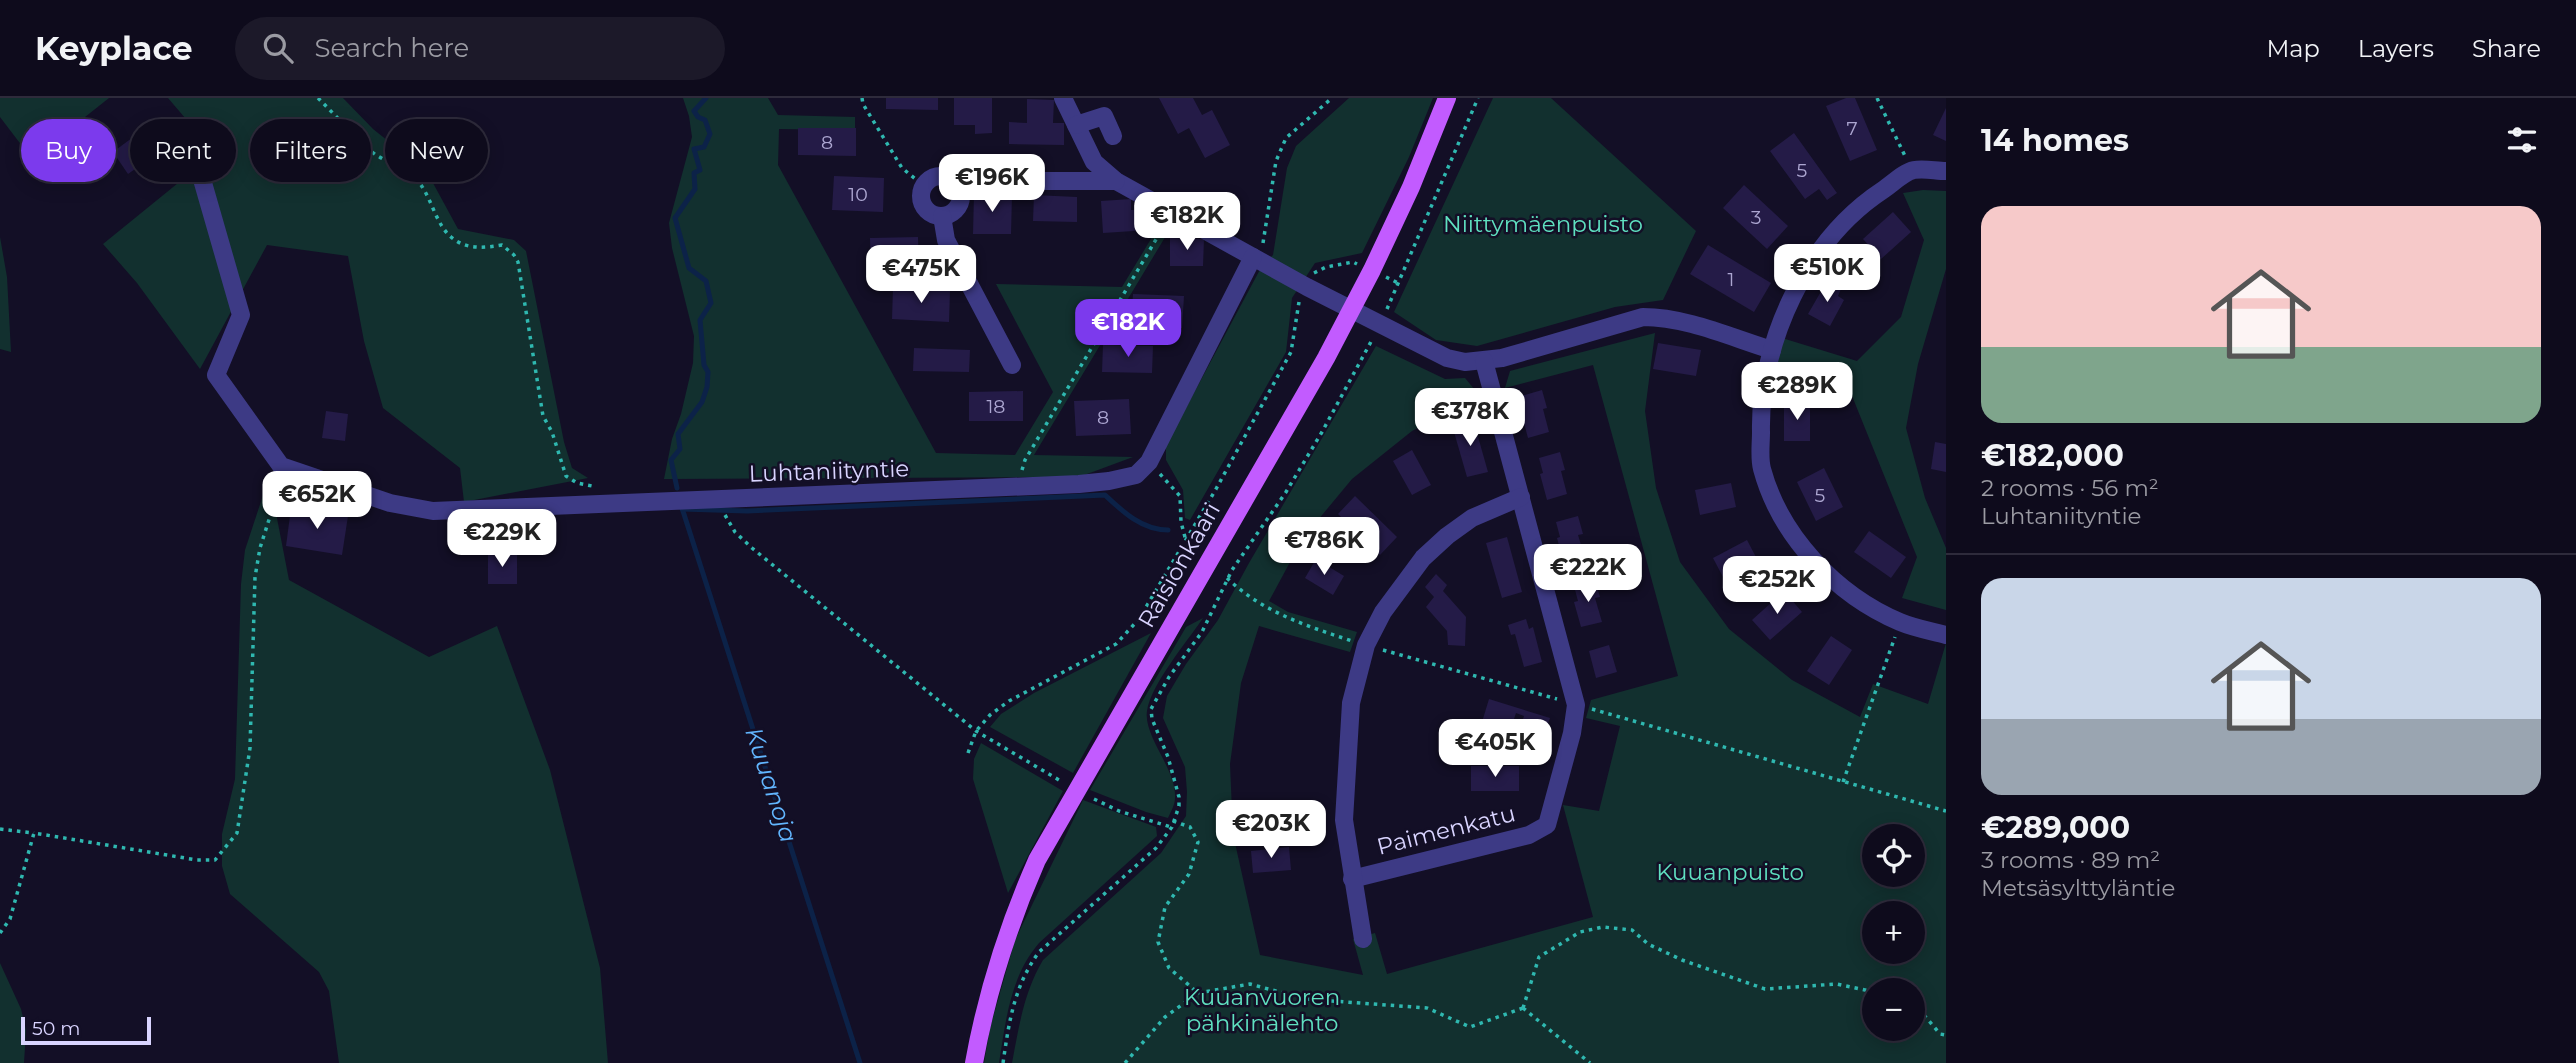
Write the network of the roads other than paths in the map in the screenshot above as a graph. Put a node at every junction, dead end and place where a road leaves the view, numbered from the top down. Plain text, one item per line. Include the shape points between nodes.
1 (1063, 98) edge
2 (1447, 98) edge
3 (1076, 125) junction
4 (1113, 136) dead end
5 (1946, 171) edge
6 (1116, 181) junction
7 (203, 182) edge
8 (959, 188) junction
9 (942, 216) junction
10 (1257, 252) junction
11 (1352, 309) junction
12 (1772, 350) junction
13 (1484, 361) junction
14 (1012, 365) dead end
15 (1521, 497) junction
16 (1946, 635) edge
17 (1352, 879) junction
18 (1363, 939) dead end
19 (974, 1063) edge

1 - 3 street
2 - 11 main road, Raisionkaari via 1411,187
3 - 4 street via 1104,116
3 - 6 street via 1094,162
5 - 12 street via 1912,170 1865,201 1823,246 1791,300
6 - 8 street via 979,181
6 - 10 street
7 - 10 street, Luhtaniityntie via 241,315 216,375 281,466 390,503 433,512 1018,487 1136,475 1149,462
8 - 9 street via 958,207
8 - 9 street via 945,177 933,178 923,187 922,204 930,213
9 - 14 street via 946,240
10 - 11 street
11 - 13 street via 1447,358
11 - 19 main road, Raisionkaari via 1037,859 996,964
12 - 13 street via 1678,321 1643,317
12 - 16 street via 1760,411 1761,467 1778,511 1808,555 1850,594 1900,622
13 - 15 street, Paimenkatu
15 - 17 street, Paimenkatu via 1472,518 1423,558 1383,612 1366,645 1351,703 1346,761 1344,820
15 - 17 street, Paimenkatu via 1576,705 1547,825 1529,835
17 - 18 street, Paimenkatu

